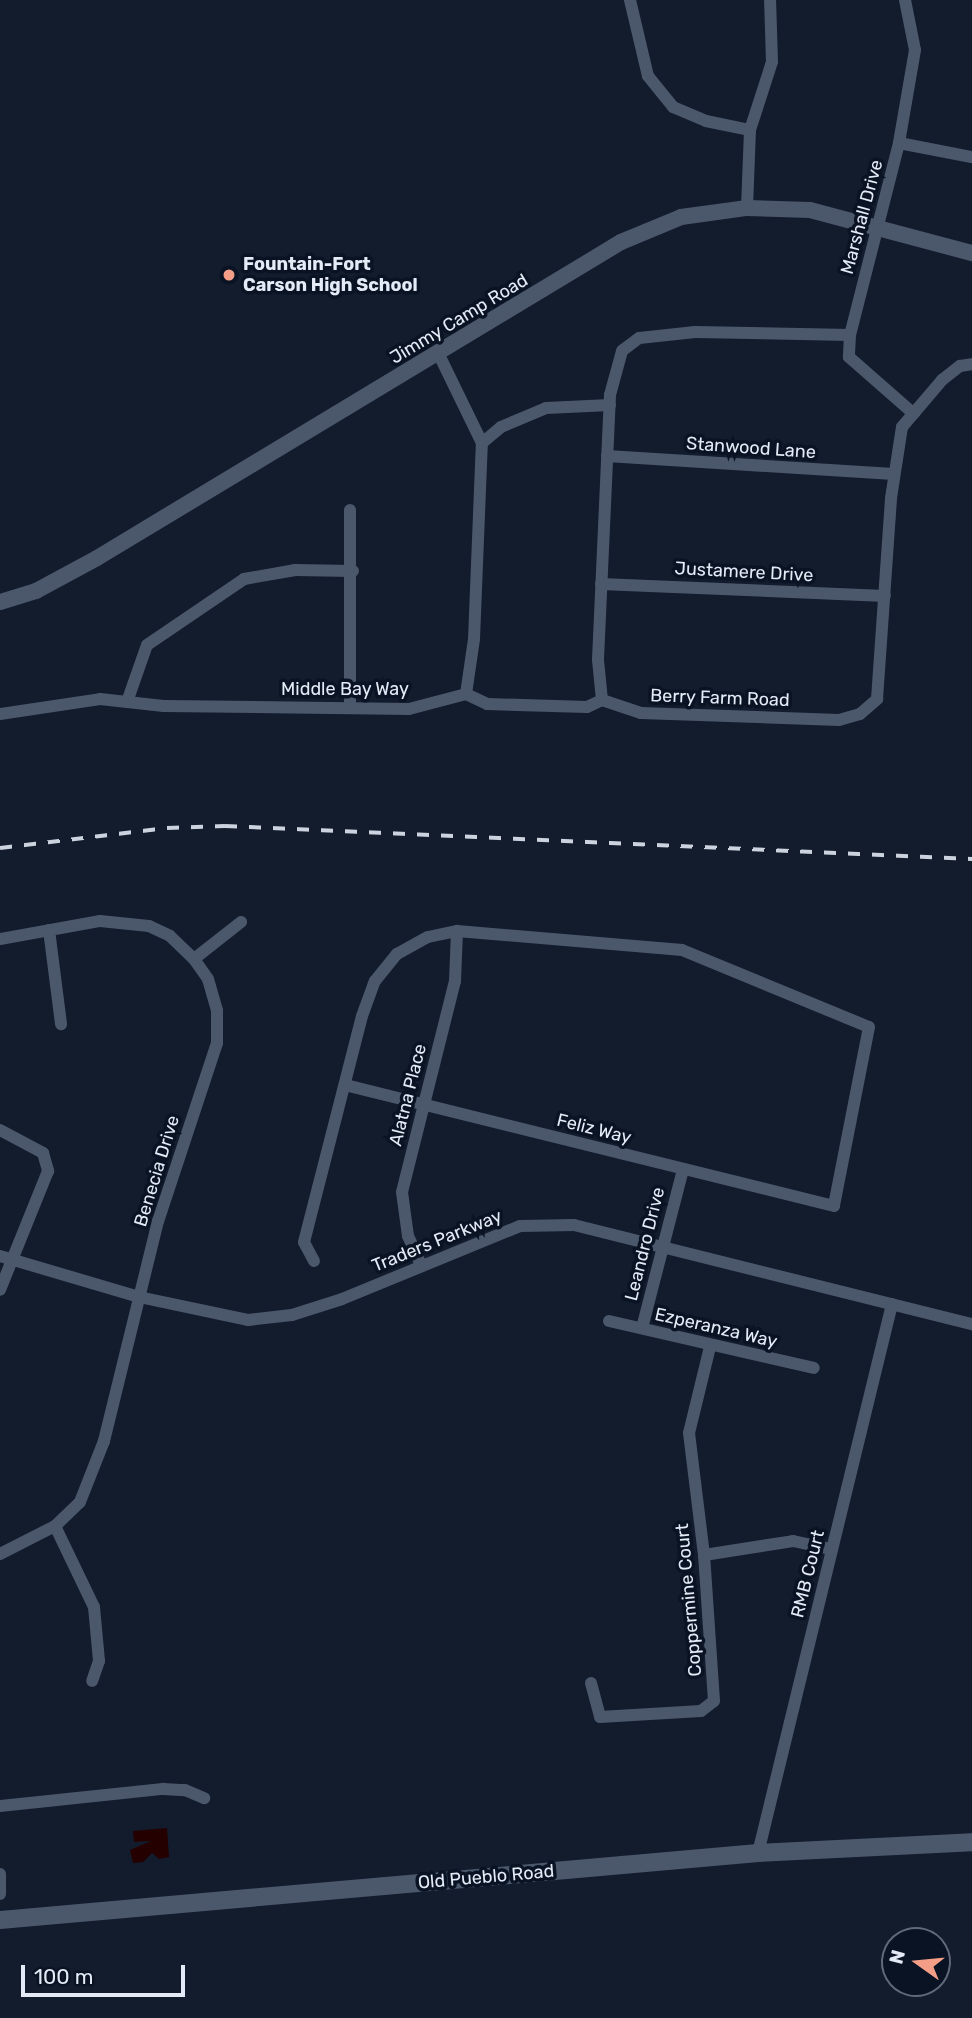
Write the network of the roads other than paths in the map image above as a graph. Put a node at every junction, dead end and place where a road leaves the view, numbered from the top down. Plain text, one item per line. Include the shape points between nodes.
1 (630, 0) edge
2 (770, 0) edge
3 (905, 0) edge
4 (750, 130) junction
5 (899, 144) junction
6 (972, 157) edge
7 (747, 208) junction
8 (876, 228) junction
9 (972, 253) edge
10 (849, 335) junction
11 (439, 355) junction
12 (972, 364) edge
13 (610, 405) junction
14 (914, 414) junction
15 (482, 443) junction
16 (607, 456) junction
17 (893, 474) junction
18 (350, 510) dead end
19 (353, 571) junction
20 (601, 584) junction
21 (885, 596) junction
22 (0, 602) edge
23 (466, 694) junction
24 (602, 700) junction
25 (127, 702) junction
26 (350, 707) junction
27 (0, 714) edge
28 (241, 922) dead end
29 (49, 930) junction
30 (457, 931) junction
31 (0, 939) edge
32 (194, 959) junction
33 (61, 1024) dead end
34 (345, 1085) junction
35 (422, 1104) junction
36 (0, 1130) edge
37 (683, 1169) junction
38 (662, 1245) junction
39 (6, 1258) edge
40 (314, 1261) dead end
41 (421, 1265) junction
42 (0, 1290) edge
43 (138, 1297) junction
44 (892, 1304) junction
45 (610, 1321) dead end
46 (972, 1324) edge
47 (642, 1328) junction
48 (710, 1347) junction
49 (814, 1368) dead end
50 (55, 1526) junction
51 (832, 1549) junction
52 (0, 1554) edge
53 (704, 1555) junction
54 (92, 1681) dead end
55 (591, 1683) dead end
56 (204, 1798) dead end
57 (0, 1806) edge
58 (972, 1842) edge
59 (758, 1853) junction
60 (0, 1874) edge
61 (0, 1894) edge
62 (0, 1920) edge

1 - 4 street via 648,76 673,107 706,121
2 - 4 street via 772,62
3 - 5 street, Marshall Drive via 915,50
4 - 7 street
5 - 6 street
5 - 8 street, Marshall Drive
7 - 8 street, Jimmy Camp Road via 810,210
7 - 11 street, Jimmy Camp Road via 681,217 621,242
8 - 9 street, Jimmy Camp Road
8 - 10 street, Marshall Drive
10 - 13 street via 695,332 639,338 622,351 615,365
10 - 14 street via 849,357
11 - 15 street
11 - 22 street, Jimmy Camp Road via 97,558 36,592
12 - 14 street, Berry Farm Road via 960,366 942,380
13 - 15 street via 547,408 501,427
13 - 16 street
14 - 17 street, Berry Farm Road via 902,427
15 - 23 street via 474,639
16 - 17 street, Stanwood Lane
16 - 20 street
17 - 21 street, Berry Farm Road
18 - 19 street
19 - 25 street via 295,570 244,579 147,645
19 - 26 street
20 - 21 street, Justamere Drive
20 - 24 street via 598,660
21 - 24 street, Berry Farm Road via 877,699 860,714 839,720 641,713
23 - 24 street via 487,704 587,707
23 - 26 street, Middle Bay Way via 409,709
25 - 26 street, Middle Bay Way
25 - 27 street, Middle Bay Way via 100,699
28 - 32 street
29 - 31 street, Benecia Drive
29 - 32 street, Benecia Drive via 100,921 149,926 170,936
29 - 33 street
30 - 34 street via 428,937 397,954 375,981
30 - 35 street, Alatna Place via 455,981
30 - 37 street, Feliz Way via 682,950 869,1027 834,1206
32 - 43 street, Benecia Drive via 208,979 214,1000 217,1043
34 - 35 street, Feliz Way
34 - 40 street via 304,1242
35 - 37 street, Feliz Way
35 - 41 street, Alatna Place via 402,1192 408,1236
36 - 39 street via 43,1153 48,1171
37 - 38 street, Leandro Drive
38 - 41 street, Traders Parkway via 574,1225 520,1226
38 - 44 street, Traders Parkway
38 - 47 street, Leandro Drive
39 - 42 street
39 - 43 street, Traders Parkway
41 - 43 street, Traders Parkway via 292,1315 248,1320
43 - 50 street, Benecia Drive via 104,1440 80,1502
44 - 46 street
44 - 51 street, RMB Court
45 - 47 street, Ezperanza Way
47 - 48 street, Ezperanza Way
48 - 49 street, Ezperanza Way
48 - 53 street, Coppermine Court via 689,1433
50 - 52 street, Benecia Drive
50 - 54 street via 94,1607 99,1661
51 - 53 street via 793,1541
51 - 59 street, RMB Court
53 - 55 street, Coppermine Court via 714,1701 701,1711 600,1717
56 - 57 street via 185,1790 163,1789
58 - 59 main road, Old Pueblo Road
59 - 62 main road, Old Pueblo Road
60 - 61 street

